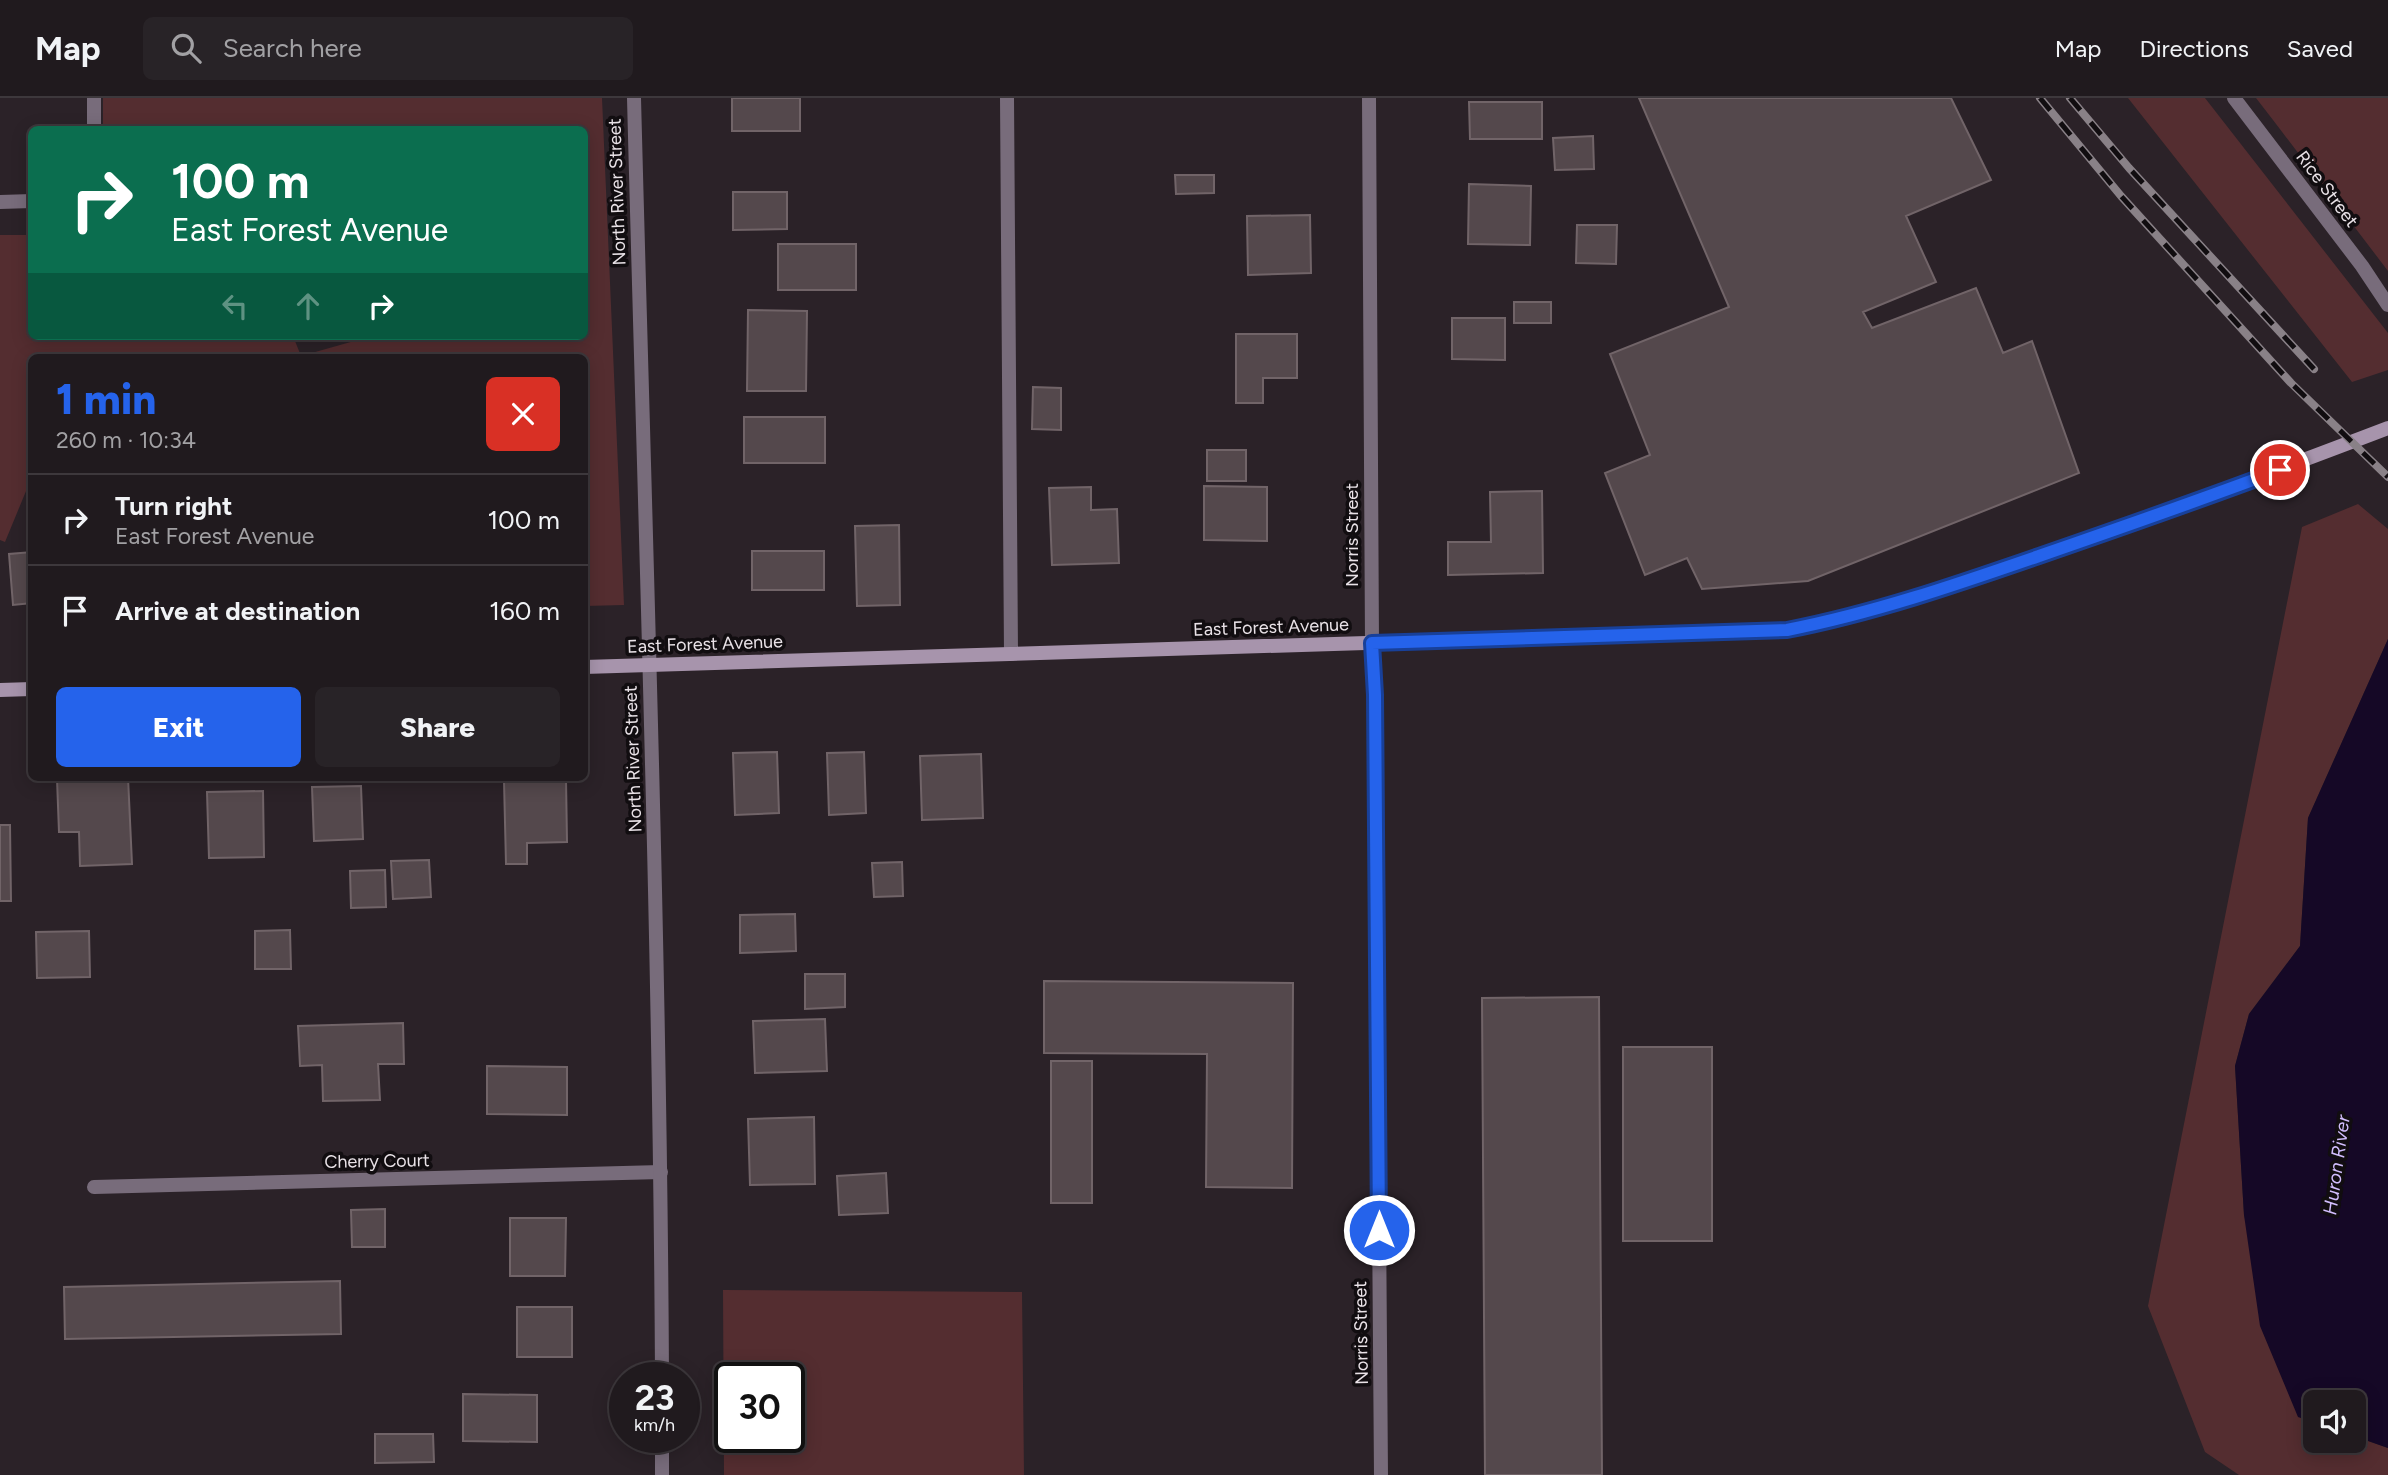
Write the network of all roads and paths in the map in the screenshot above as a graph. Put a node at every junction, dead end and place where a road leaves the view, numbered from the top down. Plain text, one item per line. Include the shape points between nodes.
1 (94, 98) edge
2 (634, 98) edge
3 (1007, 98) edge
4 (1369, 98) edge
5 (2234, 98) edge
6 (94, 126) edge
7 (28, 201) edge
8 (0, 202) edge
9 (2388, 305) edge
10 (2388, 428) edge
11 (1372, 643) junction
12 (1011, 654) junction
13 (649, 664) junction
14 (588, 667) edge
15 (28, 689) edge
16 (0, 690) edge
17 (661, 1172) junction
18 (94, 1187) dead end
19 (662, 1362) edge
20 (662, 1453) edge
21 (662, 1475) edge
22 (1381, 1475) edge

1 - 6 street
2 - 13 street, North River Street
3 - 12 street
4 - 11 street, Norris Street
5 - 9 street, Rice Street
7 - 8 street
10 - 11 main road, East Forest Avenue via 2092,538 1844,619 1787,630
11 - 12 main road, East Forest Avenue
11 - 22 street, Norris Street
12 - 13 main road, East Forest Avenue
13 - 14 main road, East Forest Avenue
13 - 17 street, North River Street
15 - 16 main road
17 - 18 street, Cherry Court
17 - 19 street, North River Street
20 - 21 street

